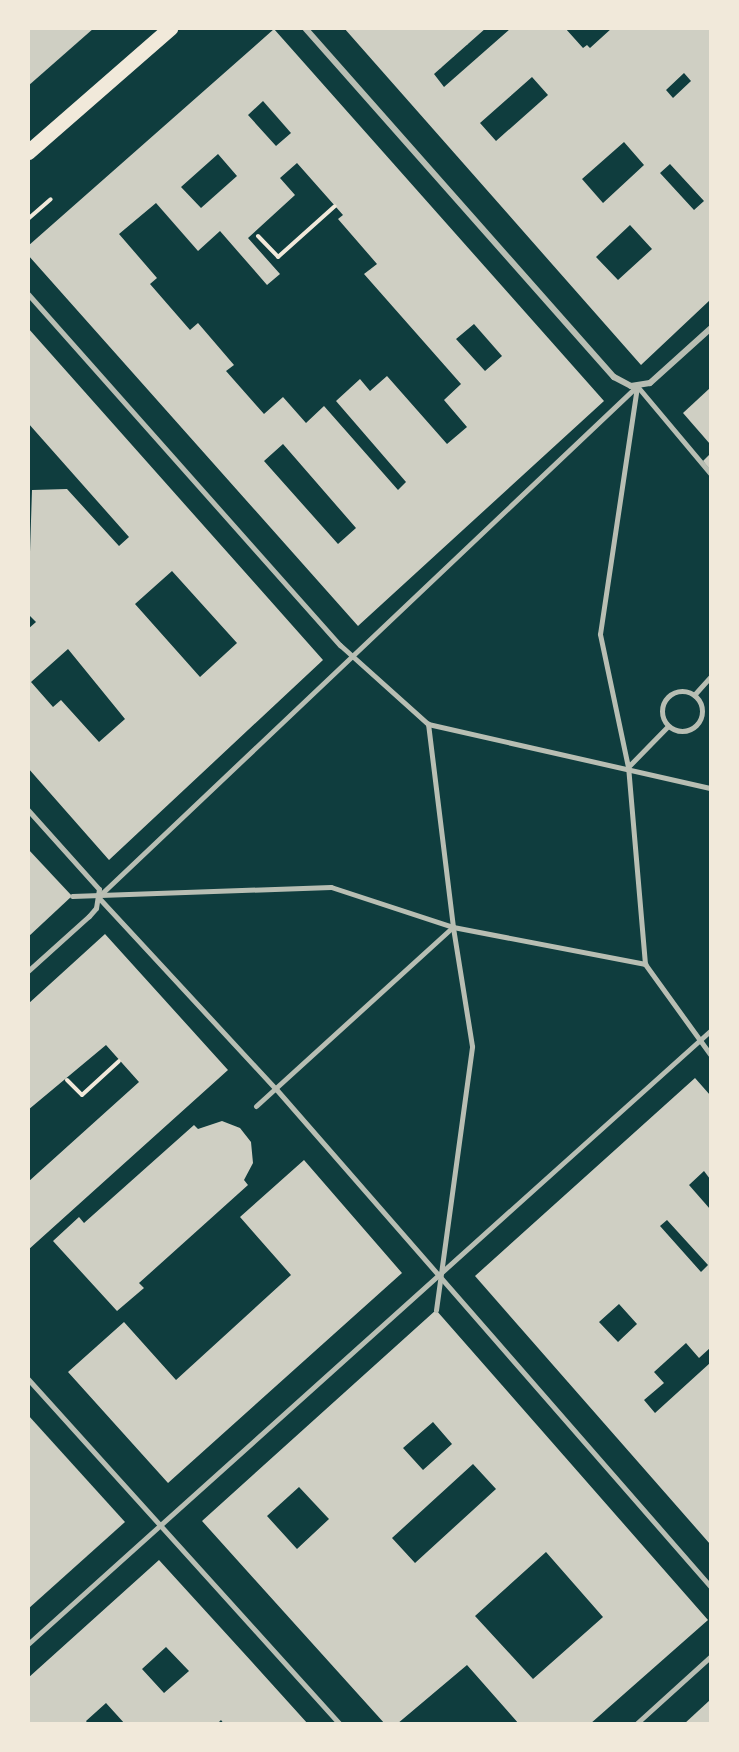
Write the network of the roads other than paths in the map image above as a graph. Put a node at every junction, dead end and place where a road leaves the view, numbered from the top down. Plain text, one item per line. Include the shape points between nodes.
1 (170, 28) edge
2 (305, 28) edge
3 (28, 152) edge
4 (28, 294) edge
5 (711, 329) edge
6 (634, 386) junction
7 (711, 473) edge
8 (351, 655) junction
9 (711, 677) edge
10 (694, 695) junction
11 (428, 724) junction
12 (668, 726) junction
13 (628, 767) junction
14 (711, 788) edge
15 (28, 810) edge
16 (72, 896) dead end
17 (98, 897) junction
18 (453, 927) junction
19 (645, 964) junction
20 (28, 971) edge
21 (711, 1031) edge
22 (700, 1040) junction
23 (711, 1054) edge
24 (276, 1089) junction
25 (256, 1106) dead end
26 (439, 1275) junction
27 (436, 1310) dead end
28 (28, 1379) edge
29 (160, 1524) junction
30 (711, 1586) edge
31 (28, 1644) edge
32 (711, 1657) edge
33 (340, 1724) edge
34 (636, 1724) edge

1 - 3 main road
2 - 6 street via 610,374
4 - 8 street
5 - 6 street via 654,381
6 - 7 street
6 - 8 street
6 - 13 street via 600,634
8 - 11 street
8 - 17 street
9 - 10 street
10 - 12 street via 675,692 664,701 662,714
10 - 12 street via 702,706 697,725 680,732
11 - 13 street
11 - 18 street
12 - 13 street
13 - 14 street
13 - 19 street
15 - 17 street via 92,879 99,889
16 - 17 street
17 - 18 street via 331,887
17 - 20 street via 89,916
17 - 24 street
18 - 19 street
18 - 24 street
18 - 26 street via 472,1046
19 - 22 street
21 - 22 street
22 - 23 street
22 - 26 street
24 - 25 street
24 - 26 street
26 - 27 street
26 - 29 street
26 - 30 street
28 - 29 street
29 - 31 street
29 - 33 street
32 - 34 street

